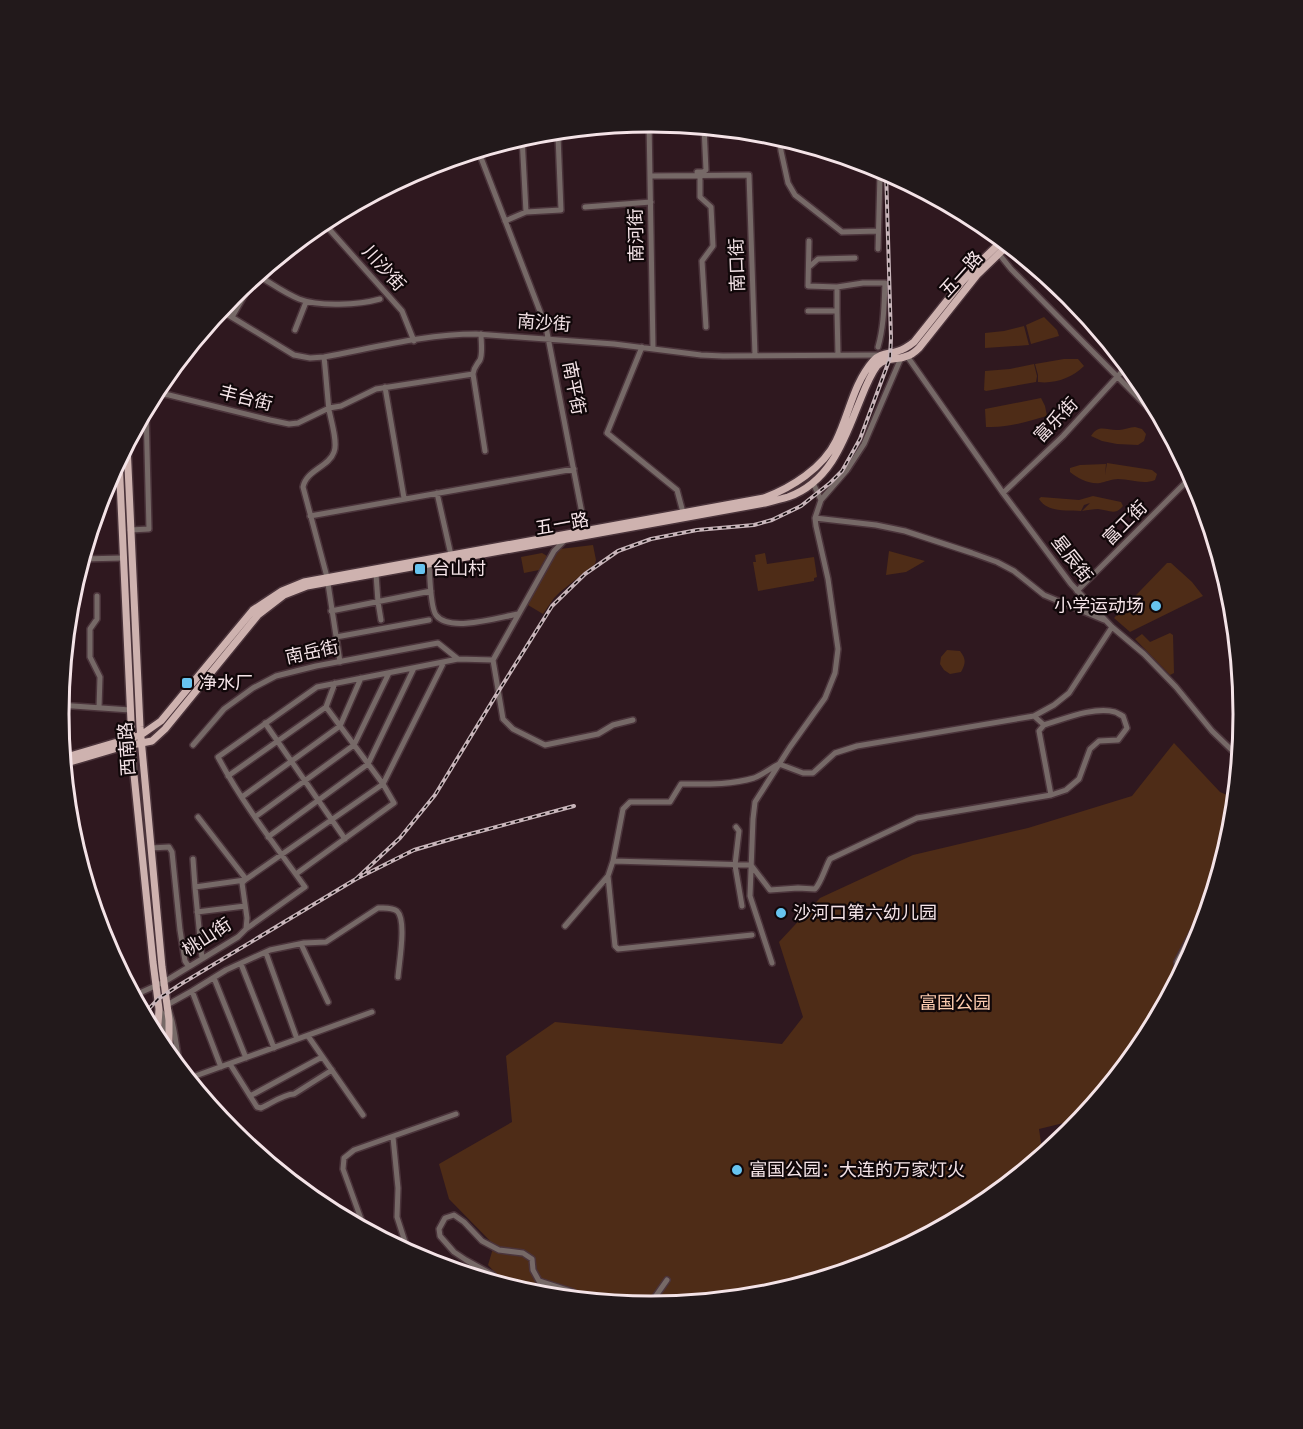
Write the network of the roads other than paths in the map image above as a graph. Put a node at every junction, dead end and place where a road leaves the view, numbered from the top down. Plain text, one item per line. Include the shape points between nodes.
1 (649, 132) edge
2 (704, 135) edge
3 (558, 140) edge
4 (523, 147) edge
5 (780, 147) edge
6 (481, 158) edge
7 (676, 175) junction
8 (700, 175) junction
9 (650, 176) junction
10 (880, 179) edge
11 (651, 202) junction
12 (585, 207) dead end
13 (526, 212) junction
14 (506, 221) junction
15 (329, 229) edge
16 (878, 231) junction
17 (809, 241) dead end
18 (997, 246) edge
19 (878, 249) dead end
20 (1003, 250) edge
21 (999, 254) junction
22 (855, 258) dead end
23 (809, 267) junction
24 (264, 280) edge
25 (837, 287) junction
26 (380, 299) dead end
27 (306, 302) junction
28 (240, 303) edge
29 (808, 311) dead end
30 (837, 311) junction
31 (228, 315) edge
32 (232, 317) junction
33 (706, 327) dead end
34 (295, 330) dead end
35 (481, 334) junction
36 (549, 338) junction
37 (414, 341) junction
38 (642, 347) junction
39 (653, 348) junction
40 (879, 351) junction
41 (755, 355) junction
42 (838, 355) junction
43 (324, 357) junction
44 (904, 357) junction
45 (890, 358) junction
46 (1122, 371) edge
47 (473, 374) junction
48 (1116, 376) junction
49 (386, 387) junction
50 (165, 394) edge
51 (1144, 404) edge
52 (329, 408) junction
53 (146, 424) edge
54 (484, 451) dead end
55 (128, 460) edge
56 (574, 469) junction
57 (120, 477) edge
58 (1186, 482) edge
59 (813, 483) junction
60 (437, 493) junction
61 (1003, 493) junction
62 (404, 498) junction
63 (821, 500) junction
64 (683, 515) junction
65 (310, 516) junction
66 (815, 518) junction
67 (130, 530) junction
68 (586, 532) junction
69 (571, 538) junction
70 (451, 555) junction
71 (123, 558) junction
72 (91, 559) edge
73 (429, 564) junction
74 (376, 574) junction
75 (327, 580) junction
76 (430, 591) junction
77 (1077, 591) junction
78 (97, 596) dead end
79 (378, 602) junction
80 (331, 611) junction
81 (518, 614) junction
82 (381, 620) dead end
83 (429, 620) dead end
84 (1107, 621) junction
85 (1112, 627) junction
86 (336, 638) junction
87 (458, 659) junction
88 (493, 660) junction
89 (340, 662) junction
90 (444, 662) junction
91 (414, 668) junction
92 (389, 673) junction
93 (361, 678) junction
94 (335, 683) junction
95 (69, 706) edge
96 (326, 707) junction
97 (99, 708) junction
98 (130, 710) junction
99 (1034, 716) junction
100 (633, 720) dead end
101 (266, 723) junction
102 (1044, 725) junction
103 (340, 726) junction
104 (141, 735) junction
105 (278, 741) junction
106 (131, 742) junction
107 (141, 744) junction
108 (354, 745) junction
109 (193, 746) dead end
110 (1233, 751) edge
111 (70, 756) edge
112 (71, 761) edge
113 (291, 761) junction
114 (368, 764) junction
115 (779, 764) junction
116 (228, 776) junction
117 (305, 781) junction
118 (384, 784) junction
119 (1051, 795) junction
120 (242, 798) junction
121 (318, 800) junction
122 (198, 817) dead end
123 (255, 817) junction
124 (332, 820) junction
125 (736, 827) dead end
126 (268, 837) junction
127 (345, 839) junction
128 (151, 848) junction
129 (281, 855) junction
130 (193, 859) dead end
131 (613, 861) junction
132 (735, 865) junction
133 (751, 865) junction
134 (296, 874) junction
135 (608, 876) junction
136 (245, 879) junction
137 (195, 887) junction
138 (245, 906) junction
139 (742, 906) dead end
140 (197, 912) junction
141 (565, 926) dead end
142 (246, 928) junction
143 (752, 935) dead end
144 (1190, 936) edge
145 (301, 944) junction
146 (266, 952) junction
147 (202, 959) junction
148 (772, 963) dead end
149 (240, 964) junction
150 (1177, 965) edge
151 (189, 967) junction
152 (398, 977) dead end
153 (214, 978) junction
154 (164, 982) junction
155 (157, 986) junction
156 (192, 991) junction
157 (140, 993) edge
158 (328, 1002) dead end
159 (167, 1005) junction
160 (159, 1009) junction
161 (372, 1012) dead end
162 (158, 1024) edge
163 (164, 1033) edge
164 (308, 1035) junction
165 (297, 1039) junction
166 (169, 1040) edge
167 (274, 1048) junction
168 (176, 1051) edge
169 (322, 1057) junction
170 (246, 1058) junction
171 (230, 1064) junction
172 (221, 1067) junction
173 (332, 1070) junction
174 (194, 1076) edge
175 (250, 1096) junction
176 (456, 1114) dead end
177 (363, 1115) dead end
178 (393, 1137) junction
179 (361, 1220) edge
180 (406, 1242) edge
181 (492, 1274) edge
182 (667, 1280) dead end
183 (571, 1291) edge
184 (655, 1297) edge

1 - 9 street, 南河街
2 - 7 street via 706,170
3 - 13 street via 561,210
4 - 13 street
5 - 16 street via 788,183 795,195 842,232
6 - 14 street, 南平街
7 - 8 street
7 - 9 street
8 - 33 street via 700,197 711,207 713,246 702,261
8 - 41 street, 南口街 via 749,175
9 - 11 street, 南河街
10 - 16 street
11 - 12 street
11 - 39 street, 南河街
13 - 14 street
14 - 36 street, 南平街
15 - 37 street, 川沙街 via 402,311
16 - 19 street
17 - 23 street
18 - 40 main road, 五一路 via 914,342 899,351
20 - 21 main road, 五一路
21 - 44 main road, 五一路 via 972,281 919,348
21 - 48 street
22 - 23 street via 818,259
23 - 25 street via 808,286
24 - 27 street
25 - 30 street
25 - 40 street via 885,283
26 - 27 street via 341,304
27 - 34 street
28 - 32 street
29 - 30 street
30 - 42 street
31 - 32 street, 南沙街
32 - 43 street, 南沙街 via 294,355
35 - 36 street, 南沙街
35 - 37 street, 南沙街
35 - 47 street via 481,355
36 - 38 street, 南沙街
36 - 56 street, 南平街
37 - 43 street, 南沙街
38 - 39 street, 南沙街
38 - 64 street via 607,433 677,490
39 - 41 street, 南沙街 via 701,355
40 - 42 street, 南沙街
40 - 45 street, 南沙街
40 - 64 main road, 五一路 via 859,384 836,442 797,483 764,498
41 - 42 street, 南沙街
43 - 52 street
44 - 45 main road
44 - 61 street, 星辰街
44 - 63 street via 864,444
45 - 59 main road, 五一路 via 876,369 841,448
46 - 48 street, 富乐街
47 - 49 street, 丰台街
47 - 54 street
48 - 51 street
48 - 61 street, 富乐街 via 1063,436
49 - 52 street, 丰台街
49 - 62 street
50 - 52 street, 丰台街 via 288,424
52 - 65 street via 334,452 304,480
53 - 67 street via 149,529
55 - 67 main road, 西南路
56 - 60 street
56 - 68 street, 南平街
57 - 71 main road, 西南路
58 - 77 street, 富工街
59 - 63 street
59 - 64 main road, 五一路 via 765,503
60 - 62 street
60 - 70 street
61 - 77 street, 星辰街
62 - 65 street
63 - 66 street
64 - 68 main road, 五一路
65 - 75 street
66 - 84 street via 885,527 972,553 1014,571 1044,596
66 - 115 street via 838,649 835,673 825,698
67 - 104 main road, 西南路
68 - 69 main road, 五一路
68 - 70 main road, 五一路
69 - 73 main road, 五一路
69 - 81 street via 554,551
70 - 75 main road, 五一路
71 - 72 street
71 - 98 main road, 西南路
73 - 74 main road, 五一路
73 - 76 street
74 - 75 main road, 五一路
74 - 79 street
75 - 80 street
75 - 104 main road, 五一路 via 304,582 253,610 161,721
75 - 107 main road, 五一路 via 284,595 258,615 165,729 152,741
76 - 79 street
76 - 81 street via 434,614 451,624
77 - 84 street, 星辰街
78 - 97 street via 97,619 90,629 90,657 99,677
79 - 80 street
79 - 82 street
80 - 86 street
81 - 88 street
83 - 86 street
84 - 85 street, 星辰街
85 - 99 street via 1069,693
85 - 110 street, 星辰街 via 1144,654
86 - 89 street
87 - 88 street
87 - 89 street, 南岳街 via 438,643
87 - 90 street
88 - 100 street via 503,719 513,729 545,745 598,734
89 - 109 street, 南岳街 via 276,675 253,688 224,709
90 - 91 street
90 - 118 street
91 - 92 street
91 - 114 street
92 - 93 street
92 - 108 street
93 - 94 street
93 - 103 street
94 - 96 street
94 - 101 street via 317,687
95 - 97 street
96 - 103 street
96 - 105 street
97 - 98 street
98 - 106 main road, 西南路
99 - 102 street
99 - 115 street via 857,746 835,753 813,772 803,773
101 - 105 street
101 - 116 street via 218,757
102 - 119 street via 1039,731
102 - 119 street via 1081,714 1114,711 1123,716 1127,728 1118,740 1100,741 1090,749 1079,779 1066,790
103 - 108 street
103 - 113 street
104 - 106 main road, 五一路
104 - 107 main road, 西南路
105 - 113 street
105 - 116 street
106 - 107 main road, 五一路
106 - 111 main road, 五一路
106 - 112 main road, 五一路
106 - 155 main road, 西南路
107 - 128 main road, 西南路
108 - 114 street
108 - 117 street
113 - 117 street
113 - 120 street
114 - 118 street
114 - 121 street
115 - 131 street via 739,781 681,784 670,802 630,802 623,809
115 - 133 street via 755,802
116 - 120 street
117 - 121 street
117 - 123 street
118 - 124 street
118 - 127 street via 394,803
119 - 133 street via 917,818 830,859 815,889 771,890
120 - 123 street
121 - 124 street
121 - 126 street
122 - 136 street
123 - 126 street
124 - 127 street
124 - 129 street
125 - 132 street via 739,831
126 - 129 street
127 - 134 street
128 - 151 street via 169,847 172,852 180,930
128 - 154 main road, 西南路
129 - 134 street
129 - 136 street
130 - 137 street
131 - 132 street
131 - 135 street
132 - 133 street
132 - 139 street
133 - 148 street via 750,896
134 - 142 street via 305,887
135 - 141 street
135 - 143 street via 618,949
136 - 137 street
136 - 138 street, 桃山街
137 - 140 street
138 - 140 street
138 - 142 street, 桃山街
140 - 147 street
142 - 147 street, 桃山街 via 238,938
144 - 150 street
145 - 146 street
145 - 152 street via 326,942 378,908 386,907 401,918
145 - 158 street
146 - 149 street
146 - 165 street
147 - 151 street, 桃山街
149 - 153 street
149 - 167 street
151 - 154 street, 桃山街
153 - 156 street
153 - 170 street
154 - 155 street, 桃山街
154 - 159 main road, 西南路
155 - 157 street, 桃山街
155 - 160 main road, 西南路
156 - 159 street
156 - 172 street
159 - 166 main road, 西南路
159 - 168 street
160 - 162 main road, 西南路
160 - 163 street via 164,1016
161 - 164 street
164 - 165 street
164 - 169 street
165 - 167 street
167 - 170 street
169 - 173 street
169 - 175 street
170 - 171 street
171 - 172 street
171 - 175 street
172 - 174 street
173 - 175 street via 294,1094 261,1108
173 - 177 street
176 - 178 street
178 - 179 street via 354,1150 344,1158 343,1169
178 - 180 street via 398,1216
181 - 183 street via 454,1252 440,1236 445,1218 454,1215 482,1241 499,1250 532,1258 539,1281
182 - 184 street

